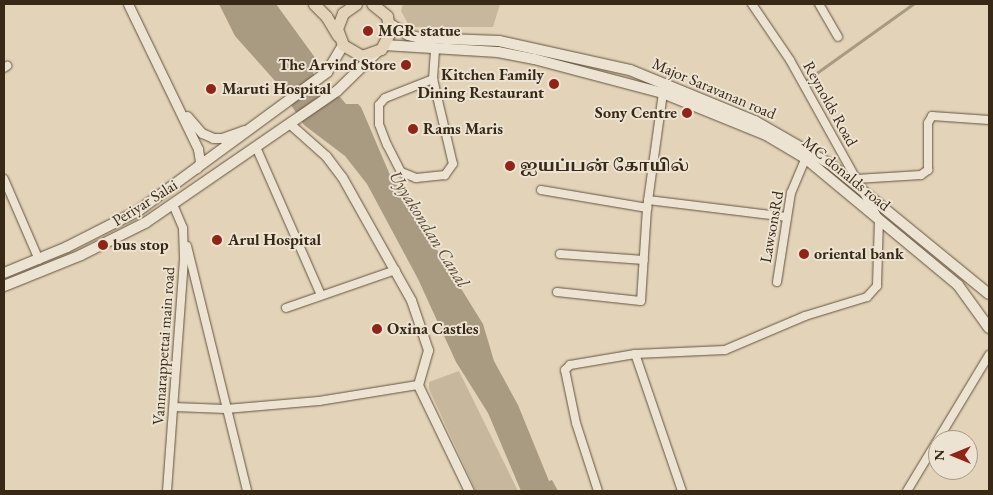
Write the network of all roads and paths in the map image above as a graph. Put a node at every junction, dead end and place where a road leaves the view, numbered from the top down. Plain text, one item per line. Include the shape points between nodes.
1 (128, 4) edge
2 (314, 4) edge
3 (354, 4) edge
4 (372, 4) edge
5 (390, 4) edge
6 (752, 4) edge
7 (819, 4) edge
8 (392, 24) junction
9 (838, 37) dead end
10 (341, 42) junction
11 (381, 49) junction
12 (435, 49) junction
13 (433, 79) junction
14 (663, 92) junction
15 (182, 111) junction
16 (989, 120) edge
17 (290, 124) junction
18 (255, 126) junction
19 (256, 148) junction
20 (808, 154) junction
21 (195, 171) junction
22 (4, 179) edge
23 (856, 180) junction
24 (541, 190) dead end
25 (865, 194) junction
26 (173, 204) junction
27 (648, 204) junction
28 (787, 217) junction
29 (879, 220) junction
30 (183, 228) junction
31 (560, 254) dead end
32 (39, 260) junction
33 (644, 260) junction
34 (396, 270) junction
35 (4, 273) edge
36 (777, 282) dead end
37 (4, 286) edge
38 (557, 292) dead end
39 (989, 294) edge
40 (321, 295) junction
41 (286, 308) dead end
42 (989, 328) edge
43 (635, 354) junction
44 (989, 355) edge
45 (418, 385) junction
46 (174, 407) junction
47 (226, 409) junction
48 (167, 491) edge
49 (247, 491) edge
50 (469, 491) edge
51 (598, 491) edge
52 (682, 491) edge
53 (907, 491) edge

1 - 15 street
2 - 10 main road via 326,16
3 - 10 main road via 339,21
4 - 8 main road
5 - 8 main road
6 - 23 street, Reynolds Road via 790,60
7 - 9 street
8 - 11 main road
8 - 20 main road, Major Saravanan road via 420,38 499,41 630,70 755,121
10 - 11 main road via 362,56
10 - 18 main road, Periyar Salai via 327,72
11 - 12 main road, Major Saravanan road
11 - 17 main road, Periyar Salai via 337,91
12 - 13 street
12 - 14 main road, Major Saravanan road via 516,55
13 - 13 street via 385,98 379,106 379,124 390,152 401,172 416,178 446,176 453,164
14 - 20 main road, MC donalds road
14 - 27 street
15 - 18 street via 202,133 213,138
15 - 21 street via 200,155
16 - 23 street via 932,116 928,123 928,170 921,175
17 - 19 main road, Periyar Salai
17 - 34 street via 326,156 342,177
18 - 21 main road, Periyar Salai
19 - 26 main road, Periyar Salai
19 - 40 street
20 - 25 main road, Major Saravanan road
20 - 28 street, LawsonsRd via 791,194
20 - 29 main road, MC donalds road
21 - 32 main road, Periyar Salai via 138,211
22 - 32 street
23 - 25 street, Reynolds Road
24 - 27 street
25 - 29 street, Reynolds Road
25 - 39 main road, Major Saravanan road
26 - 30 street, Vannarappettai main road
26 - 37 main road, Periyar Salai via 145,223 96,248
27 - 28 street
27 - 33 street
28 - 36 street, LawsonsRd
29 - 42 main road, MC donalds road via 966,294
29 - 43 street via 877,286 867,297 805,316 725,350
30 - 46 street, Vannarappettai main road
30 - 47 street
31 - 33 street
32 - 35 main road, Periyar Salai
33 - 38 street via 641,301
34 - 40 street
34 - 45 street via 411,300 428,350
40 - 41 street
43 - 51 street via 570,365 565,370 576,423
43 - 52 street
44 - 53 street
45 - 47 street via 319,401
45 - 50 street
46 - 47 street
46 - 48 street, Vannarappettai main road
47 - 49 street

